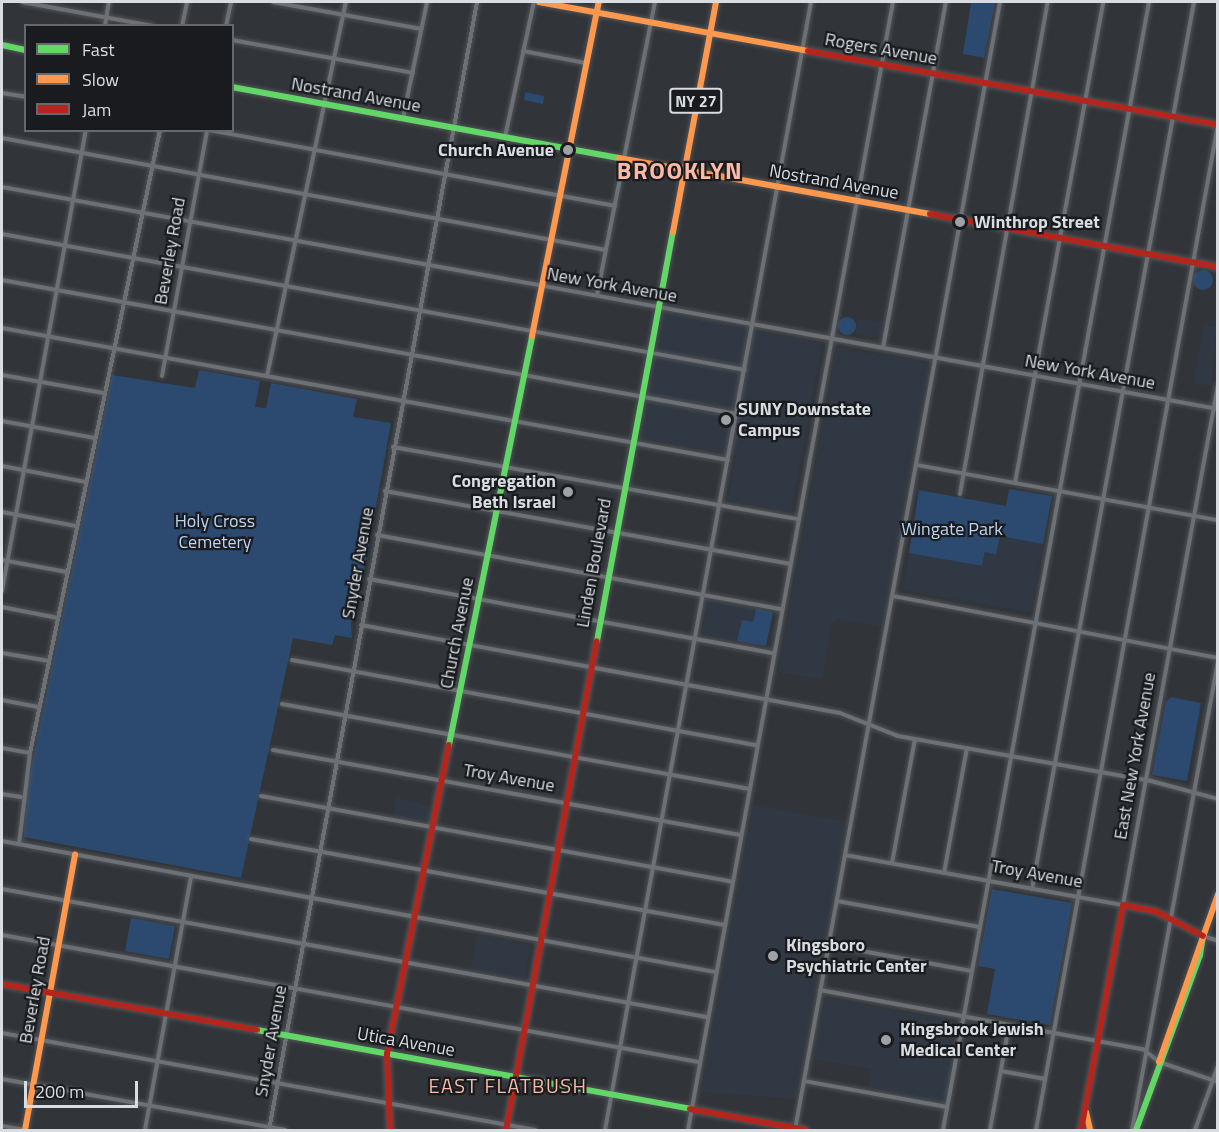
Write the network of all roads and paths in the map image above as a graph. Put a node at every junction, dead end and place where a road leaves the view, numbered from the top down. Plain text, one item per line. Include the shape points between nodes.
1 (22, 2) edge
2 (109, 2) edge
3 (187, 2) edge
4 (231, 2) edge
5 (273, 2) edge
6 (346, 2) edge
7 (428, 2) edge
8 (477, 2) edge
9 (534, 2) edge
10 (539, 2) edge
11 (599, 2) edge
12 (655, 2) edge
13 (716, 2) edge
14 (811, 2) edge
15 (893, 2) edge
16 (946, 2) edge
17 (1000, 2) edge
18 (1048, 2) edge
19 (1103, 2) edge
20 (1149, 2) edge
21 (1194, 2) edge
22 (596, 12) junction
23 (344, 14) junction
24 (106, 17) junction
25 (651, 22) junction
26 (105, 24) edge
27 (143, 24) edge
28 (182, 24) edge
29 (226, 24) edge
30 (422, 29) junction
31 (710, 33) junction
32 (234, 40) edge
33 (2, 45) edge
34 (24, 50) edge
35 (802, 50) junction
36 (523, 51) junction
37 (334, 58) junction
38 (586, 63) junction
39 (881, 64) junction
40 (412, 73) junction
41 (933, 74) junction
42 (985, 83) junction
43 (234, 87) edge
44 (1032, 91) junction
45 (2, 93) edge
46 (24, 97) edge
47 (1085, 101) junction
48 (325, 104) junction
49 (1129, 109) junction
50 (1173, 117) junction
51 (403, 118) junction
52 (1218, 125) edge
53 (451, 127) junction
54 (86, 132) edge
55 (160, 132) edge
56 (208, 132) edge
57 (219, 132) edge
58 (505, 137) junction
59 (2, 138) edge
60 (569, 149) junction
61 (315, 150) junction
62 (81, 153) junction
63 (624, 159) junction
64 (152, 166) junction
65 (683, 170) junction
66 (443, 173) junction
67 (199, 174) junction
68 (2, 187) edge
69 (777, 187) junction
70 (306, 194) junction
71 (559, 195) junction
72 (73, 200) junction
73 (856, 201) junction
74 (615, 206) junction
75 (908, 210) junction
76 (142, 213) junction
77 (435, 218) junction
78 (960, 220) junction
79 (190, 221) junction
80 (1006, 228) junction
81 (2, 234) edge
82 (1060, 238) junction
83 (550, 239) junction
84 (296, 240) junction
85 (64, 246) junction
86 (1104, 246) junction
87 (606, 250) junction
88 (1148, 254) junction
89 (132, 258) junction
90 (1192, 262) junction
91 (426, 264) junction
92 (182, 267) junction
93 (1218, 267) edge
94 (2, 280) edge
95 (541, 285) junction
96 (286, 286) junction
97 (57, 290) junction
98 (597, 295) junction
99 (122, 302) junction
100 (656, 306) junction
101 (418, 310) junction
102 (174, 311) junction
103 (752, 324) junction
104 (2, 328) edge
105 (277, 330) junction
106 (533, 331) junction
107 (48, 336) junction
108 (830, 339) junction
109 (112, 348) junction
110 (883, 348) junction
111 (648, 352) junction
112 (410, 354) junction
113 (935, 357) junction
114 (166, 358) junction
115 (982, 366) junction
116 (745, 370) junction
117 (2, 375) edge
118 (1035, 375) junction
119 (162, 376) dead end
120 (267, 376) junction
121 (525, 376) junction
122 (40, 382) junction
123 (1079, 383) junction
124 (1218, 386) edge
125 (1123, 392) junction
126 (103, 393) junction
127 (640, 396) junction
128 (1167, 399) junction
129 (402, 400) junction
130 (1215, 408) edge
131 (737, 414) junction
132 (2, 421) edge
133 (516, 421) junction
134 (32, 426) junction
135 (94, 438) junction
136 (631, 442) junction
137 (393, 447) junction
138 (728, 460) junction
139 (917, 465) junction
140 (2, 466) edge
141 (504, 467) junction
142 (24, 470) junction
143 (963, 473) junction
144 (86, 482) junction
145 (1015, 483) junction
146 (623, 489) junction
147 (385, 491) junction
148 (1059, 491) junction
149 (960, 494) dead end
150 (1104, 499) junction
151 (719, 505) junction
152 (1148, 507) junction
153 (495, 511) junction
154 (2, 512) edge
155 (16, 515) junction
156 (1193, 515) junction
157 (797, 519) junction
158 (1218, 520) edge
159 (76, 526) junction
160 (615, 533) junction
161 (377, 535) junction
162 (711, 550) junction
163 (487, 555) junction
164 (2, 560) edge
165 (7, 561) junction
166 (789, 564) junction
167 (67, 572) junction
168 (607, 577) junction
169 (369, 579) junction
170 (2, 591) edge
171 (703, 594) junction
172 (893, 596) junction
173 (478, 599) junction
174 (2, 607) edge
175 (781, 609) junction
176 (58, 618) junction
177 (599, 621) junction
178 (1035, 623) junction
179 (361, 625) junction
180 (1079, 632) junction
181 (695, 639) junction
182 (1124, 640) junction
183 (470, 645) junction
184 (1170, 648) junction
185 (2, 653) edge
186 (773, 653) junction
187 (1218, 658) edge
188 (292, 660) dead end
189 (49, 662) junction
190 (1218, 663) edge
191 (590, 667) junction
192 (353, 671) junction
193 (686, 684) junction
194 (460, 691) junction
195 (764, 699) junction
196 (2, 700) edge
197 (282, 704) dead end
198 (39, 707) junction
199 (582, 713) junction
200 (345, 715) junction
201 (869, 724) junction
202 (678, 731) junction
203 (452, 735) junction
204 (915, 739) junction
205 (756, 745) junction
206 (2, 748) edge
207 (967, 748) junction
208 (273, 750) dead end
209 (30, 753) junction
210 (1011, 756) junction
211 (574, 758) junction
212 (336, 761) junction
213 (1055, 764) junction
214 (1099, 772) junction
215 (669, 775) junction
216 (1146, 780) junction
217 (442, 781) junction
218 (748, 789) junction
219 (1194, 791) junction
220 (2, 794) edge
221 (261, 796) dead end
222 (21, 797) junction
223 (1218, 799) edge
224 (566, 803) junction
225 (327, 808) junction
226 (661, 821) junction
227 (433, 827) junction
228 (740, 835) junction
229 (251, 839) dead end
230 (2, 841) edge
231 (19, 844) junction
232 (557, 849) junction
233 (320, 851) junction
234 (75, 855) junction
235 (845, 855) junction
236 (892, 863) junction
237 (653, 867) junction
238 (424, 871) junction
239 (944, 873) junction
240 (191, 876) junction
241 (731, 881) junction
242 (988, 881) junction
243 (2, 889) edge
244 (1032, 889) junction
245 (549, 894) junction
246 (1218, 894) edge
247 (1077, 897) junction
248 (311, 898) junction
249 (66, 901) junction
250 (837, 901) junction
251 (1123, 905) junction
252 (644, 911) junction
253 (415, 917) junction
254 (1170, 919) junction
255 (183, 922) junction
256 (723, 925) junction
257 (980, 927) junction
258 (2, 935) edge
259 (1203, 936) junction
260 (541, 940) junction
261 (1218, 941) edge
262 (303, 944) junction
263 (58, 945) junction
264 (829, 945) junction
265 (636, 957) junction
266 (406, 963) junction
267 (175, 966) junction
268 (972, 971) junction
269 (715, 972) junction
270 (2, 984) edge
271 (532, 986) junction
272 (295, 988) junction
273 (820, 990) junction
274 (50, 993) junction
275 (628, 1003) junction
276 (397, 1006) junction
277 (166, 1014) junction
278 (706, 1017) junction
279 (963, 1017) junction
280 (1009, 1025) junction
281 (524, 1030) junction
282 (2, 1033) edge
283 (1053, 1033) junction
284 (286, 1036) junction
285 (42, 1040) junction
286 (1098, 1041) junction
287 (620, 1047) junction
288 (1147, 1051) junction
289 (387, 1054) junction
290 (157, 1062) junction
291 (699, 1062) junction
292 (1159, 1062) junction
293 (1218, 1066) edge
294 (1001, 1071) junction
295 (516, 1077) junction
296 (2, 1079) edge
297 (1045, 1079) junction
298 (804, 1081) junction
299 (1215, 1081) edge
300 (277, 1083) junction
301 (33, 1085) junction
302 (611, 1095) junction
303 (387, 1103) junction
304 (149, 1106) junction
305 (947, 1107) junction
306 (691, 1109) junction
307 (1085, 1109) junction
308 (2, 1126) edge
309 (506, 1128) edge
310 (269, 1129) edge
311 (795, 1130) edge
312 (25, 1131) edge
313 (145, 1131) edge
314 (285, 1131) edge
315 (390, 1131) edge
316 (535, 1131) edge
317 (605, 1131) edge
318 (688, 1131) edge
319 (806, 1131) edge
320 (943, 1131) edge
321 (990, 1131) edge
322 (1036, 1131) edge
323 (1081, 1131) edge
324 (1090, 1131) edge
325 (1134, 1131) edge
326 (1195, 1131) edge

1 - 24 street
2 - 24 street
3 - 28 street
4 - 29 street
5 - 23 street
6 - 23 street
7 - 30 street
8 - 53 street, Snyder Avenue
9 - 36 street
10 - 22 main road, Rogers Avenue
11 - 22 main road, Church Avenue
12 - 25 street
13 - 31 main road, Linden Boulevard / NY 27
14 - 35 street
15 - 39 street
16 - 41 street
17 - 42 street
18 - 44 street
19 - 47 street
20 - 49 street
21 - 50 street
22 - 25 main road, Rogers Avenue
22 - 38 main road, Church Avenue
23 - 30 street
23 - 37 street
24 - 26 street
24 - 27 street
25 - 31 main road, Rogers Avenue
25 - 63 street
30 - 40 street
31 - 35 main road, Rogers Avenue
31 - 65 main road, Linden Boulevard / NY 27
32 - 37 street
33 - 34 main road
35 - 39 main road, Rogers Avenue
35 - 69 street
36 - 38 street
36 - 58 street
37 - 40 street
37 - 48 street
38 - 60 main road, Church Avenue
39 - 41 main road, Rogers Avenue
39 - 73 street
40 - 51 street
41 - 42 main road, Rogers Avenue
41 - 75 street
42 - 44 main road, Rogers Avenue
42 - 78 street
43 - 48 main road, Nostrand Avenue
44 - 47 main road, Rogers Avenue
44 - 80 street
45 - 46 street
47 - 49 main road, Rogers Avenue
47 - 82 street
48 - 51 main road, Nostrand Avenue
48 - 61 street
49 - 50 main road, Rogers Avenue
49 - 86 street
50 - 52 main road, Rogers Avenue
50 - 88 street
51 - 53 main road, Nostrand Avenue
52 - 90 street
53 - 58 main road, Nostrand Avenue
53 - 66 street, Snyder Avenue
54 - 62 street
55 - 64 street
56 - 67 street, Beverley Road
57 - 61 street
58 - 60 main road, Nostrand Avenue
59 - 62 street
60 - 63 main road, Nostrand Avenue
60 - 71 main road, Church Avenue
61 - 66 street
61 - 70 street
62 - 64 street
62 - 72 street
63 - 65 main road, Nostrand Avenue
63 - 74 street
64 - 67 street
64 - 76 street
65 - 69 main road, Nostrand Avenue
65 - 100 main road, Linden Boulevard / NY 27
66 - 71 street
66 - 77 street, Snyder Avenue
67 - 70 street
67 - 79 street, Beverley Road
68 - 72 street, New York Avenue
69 - 73 main road, Nostrand Avenue
69 - 103 street
70 - 77 street
70 - 84 street
71 - 74 street
71 - 83 main road, Church Avenue
72 - 76 street, New York Avenue
72 - 85 street
73 - 75 main road, Nostrand Avenue
73 - 108 street
74 - 87 street
75 - 78 main road, Nostrand Avenue
75 - 110 street
76 - 79 street, New York Avenue
76 - 89 street
77 - 83 street
77 - 91 street, Snyder Avenue
78 - 80 main road, Nostrand Avenue
78 - 113 street
79 - 84 street, New York Avenue
79 - 92 street, Beverley Road
80 - 82 main road, Nostrand Avenue
80 - 115 street
81 - 85 street
82 - 86 main road, Nostrand Avenue
82 - 118 street
83 - 87 street
83 - 95 main road, Church Avenue
84 - 91 street, New York Avenue
84 - 96 street
85 - 89 street
85 - 97 street
86 - 88 main road, Nostrand Avenue
86 - 123 street
87 - 98 street
88 - 90 main road, Nostrand Avenue
88 - 125 street
89 - 92 street
89 - 99 street
90 - 93 main road, Nostrand Avenue
90 - 128 street
91 - 95 street, New York Avenue
91 - 101 street, Snyder Avenue
92 - 96 street
92 - 102 street, Beverley Road
94 - 97 street
95 - 98 street, New York Avenue
95 - 106 main road, Church Avenue
96 - 101 street
96 - 105 street
97 - 99 street
97 - 107 street
98 - 100 street, New York Avenue
99 - 102 street
99 - 109 street
100 - 103 street, New York Avenue
100 - 111 main road, Linden Boulevard / NY 27
101 - 106 street
101 - 112 street, Snyder Avenue
102 - 105 street
102 - 114 street, Beverley Road
103 - 108 street, New York Avenue
103 - 116 street
104 - 107 street
105 - 112 street
105 - 120 street
106 - 111 street
106 - 121 main road, Church Avenue
107 - 109 street
107 - 122 street
108 - 110 street, New York Avenue
108 - 157 street
109 - 114 street
109 - 126 street
110 - 113 street, New York Avenue
111 - 116 street
111 - 127 main road, Linden Boulevard / NY 27
112 - 121 street
112 - 129 street, Snyder Avenue
113 - 115 street, New York Avenue
113 - 139 street
114 - 119 street, Beverley Road
114 - 120 street
115 - 118 street, New York Avenue
115 - 143 street
116 - 131 street
117 - 122 street
118 - 123 street, New York Avenue
118 - 145 street
120 - 129 street
121 - 127 street
121 - 133 main road, Church Avenue
122 - 126 street
122 - 134 street
123 - 125 street, New York Avenue
123 - 148 street
124 - 130 street, East New York Avenue
125 - 128 street, New York Avenue
125 - 150 street
126 - 135 street
127 - 131 street
127 - 136 main road, Linden Boulevard / NY 27
128 - 130 street, New York Avenue
128 - 152 street
129 - 133 street
129 - 137 street, Snyder Avenue
130 - 156 street, East New York Avenue
131 - 138 street
132 - 134 street
133 - 136 street
133 - 141 main road, Church Avenue
134 - 135 street
134 - 142 street
135 - 144 street
136 - 138 street
136 - 146 main road, Linden Boulevard / NY 27
137 - 141 street
137 - 147 street, Snyder Avenue
138 - 151 street
139 - 143 street
139 - 172 street
140 - 142 street
141 - 146 street
141 - 153 main road, Church Avenue
142 - 144 street
142 - 155 street
143 - 145 street
143 - 149 street
144 - 159 street
145 - 148 street
146 - 151 street
146 - 160 main road, Linden Boulevard / NY 27
147 - 153 street
147 - 161 street, Snyder Avenue
148 - 150 street
148 - 178 street
150 - 152 street
150 - 180 street
151 - 157 street
151 - 162 street
152 - 156 street
152 - 182 street
153 - 160 street
153 - 163 main road, Church Avenue
154 - 155 street
155 - 159 street
155 - 165 street
156 - 158 street
156 - 184 street, East New York Avenue
157 - 166 street
159 - 167 street
160 - 162 street
160 - 168 main road, Linden Boulevard / NY 27
161 - 163 street
161 - 169 street, Snyder Avenue
162 - 166 street
162 - 171 street
163 - 168 street
163 - 173 main road, Church Avenue
164 - 165 street
165 - 167 street
165 - 170 street
166 - 175 street
167 - 176 street
168 - 171 street
168 - 177 main road, Linden Boulevard / NY 27
169 - 173 street
169 - 179 street, Snyder Avenue
171 - 175 street
171 - 181 street
172 - 178 street
172 - 201 street
173 - 177 street
173 - 183 main road, Church Avenue
174 - 176 street
175 - 186 street
176 - 189 street
177 - 181 street
177 - 191 main road, Linden Boulevard / NY 27
178 - 180 street
178 - 210 street
179 - 183 street
179 - 192 street, Snyder Avenue
180 - 182 street
180 - 213 street
181 - 186 street
181 - 193 street
182 - 184 street
182 - 214 street
183 - 191 street
183 - 194 main road, Church Avenue
184 - 187 street
184 - 216 street, East New York Avenue
185 - 189 street
186 - 195 street
188 - 192 street
189 - 198 street
190 - 219 street
191 - 193 street
191 - 199 main road, Linden Boulevard / NY 27
192 - 194 street
192 - 200 street, Snyder Avenue
193 - 195 street
193 - 202 street
194 - 199 street
194 - 203 main road, Church Avenue
195 - 201 street via 840,713
195 - 205 street
196 - 198 street
197 - 200 street
198 - 209 street
199 - 202 street
199 - 211 main road, Linden Boulevard / NY 27
200 - 203 street
200 - 212 street, Snyder Avenue
201 - 204 street
201 - 235 street
202 - 205 street
202 - 215 street
203 - 211 street
203 - 217 main road, Church Avenue
204 - 207 street
204 - 236 street
205 - 218 street
206 - 209 street
207 - 210 street
207 - 239 street
208 - 212 street, Troy Avenue
209 - 222 street
210 - 213 street
210 - 242 street
211 - 215 street
211 - 224 main road, Linden Boulevard / NY 27
212 - 217 street, Troy Avenue
212 - 225 street, Snyder Avenue
213 - 214 street
213 - 244 street
214 - 216 street
214 - 247 street
215 - 218 street
215 - 226 street
216 - 219 street
216 - 251 street, East New York Avenue
217 - 224 street, Troy Avenue
217 - 227 main road, Church Avenue
218 - 228 street
219 - 223 street
219 - 254 street
220 - 222 street
221 - 225 street
222 - 231 street
224 - 226 street, Troy Avenue
224 - 232 main road, Linden Boulevard / NY 27
225 - 227 street
225 - 233 street, Snyder Avenue
226 - 228 street, Troy Avenue
226 - 237 street
227 - 232 street
227 - 238 main road, Church Avenue
228 - 241 street
229 - 233 street
230 - 231 street
231 - 234 street
232 - 237 street
232 - 245 main road, Linden Boulevard / NY 27
233 - 238 street
233 - 248 street, Snyder Avenue
234 - 240 street
234 - 249 main road, Beverley Road
235 - 236 street, Troy Avenue
235 - 250 street
236 - 239 street, Troy Avenue
237 - 241 street
237 - 252 street
238 - 245 street
238 - 253 main road, Church Avenue
239 - 242 street, Troy Avenue
240 - 248 street
240 - 255 street
241 - 256 street
242 - 244 street, Troy Avenue
242 - 257 street
243 - 249 street
244 - 247 street, Troy Avenue
245 - 252 street
245 - 260 main road, Linden Boulevard / NY 27
246 - 259 main road
247 - 251 street, Troy Avenue
247 - 283 street
248 - 253 street
248 - 262 street, Snyder Avenue
249 - 255 street
249 - 263 main road, Beverley Road
250 - 257 street
250 - 264 street
251 - 254 main road, Troy Avenue via 1155,911
251 - 286 main road, East New York Avenue
252 - 256 street
252 - 265 street
253 - 260 street
253 - 266 main road, Church Avenue
254 - 259 main road, Troy Avenue
254 - 288 street
255 - 262 street
255 - 267 street
256 - 269 street
257 - 268 street
258 - 263 street
259 - 261 street, Troy Avenue
259 - 292 main road
260 - 265 street
260 - 271 main road, Linden Boulevard / NY 27
262 - 266 street
262 - 272 street, Snyder Avenue
263 - 267 street
263 - 274 main road, Beverley Road
264 - 268 street
264 - 273 street
265 - 269 street
265 - 275 street
266 - 271 street
266 - 276 main road, Church Avenue
267 - 272 street
267 - 277 street
268 - 279 street
269 - 278 street
270 - 274 main road, Utica Avenue
271 - 275 street
271 - 281 main road, Linden Boulevard / NY 27
272 - 276 street
272 - 284 street, Snyder Avenue
273 - 279 street
273 - 298 street
274 - 277 main road, Utica Avenue
274 - 285 main road, Beverley Road
275 - 278 street
275 - 287 street
276 - 281 street
276 - 289 main road, Church Avenue
277 - 284 main road, Utica Avenue
277 - 290 street
278 - 291 street
279 - 280 street
279 - 305 street
280 - 283 street
280 - 294 street
281 - 287 street
281 - 295 main road, Linden Boulevard / NY 27
282 - 285 street
283 - 286 street
283 - 297 street
284 - 289 main road, Utica Avenue
284 - 300 street, Snyder Avenue
285 - 290 street
285 - 301 main road, Beverley Road
286 - 288 street
286 - 307 main road, East New York Avenue
287 - 291 street
287 - 302 street
288 - 292 street
288 - 325 street
289 - 295 main road, Utica Avenue
289 - 303 main road, Church Avenue
290 - 300 street
290 - 304 street
291 - 306 street
292 - 299 street
292 - 325 main road
293 - 299 street
294 - 297 street
294 - 321 street
295 - 302 main road, Utica Avenue
295 - 309 main road, Linden Boulevard / NY 27
296 - 301 street
297 - 322 street
298 - 305 street
298 - 311 street
299 - 326 street
300 - 303 street
300 - 310 street, Snyder Avenue
301 - 304 street
301 - 312 main road, Beverley Road
302 - 306 main road, Utica Avenue
302 - 317 street
303 - 309 street
303 - 315 main road, Church Avenue
304 - 310 street
304 - 313 street
305 - 320 street
306 - 311 main road, Utica Avenue
306 - 318 street
307 - 323 main road, East New York Avenue
307 - 324 main road, East New York Avenue
308 - 312 street
309 - 316 street
310 - 314 street
311 - 319 main road, Utica Avenue

